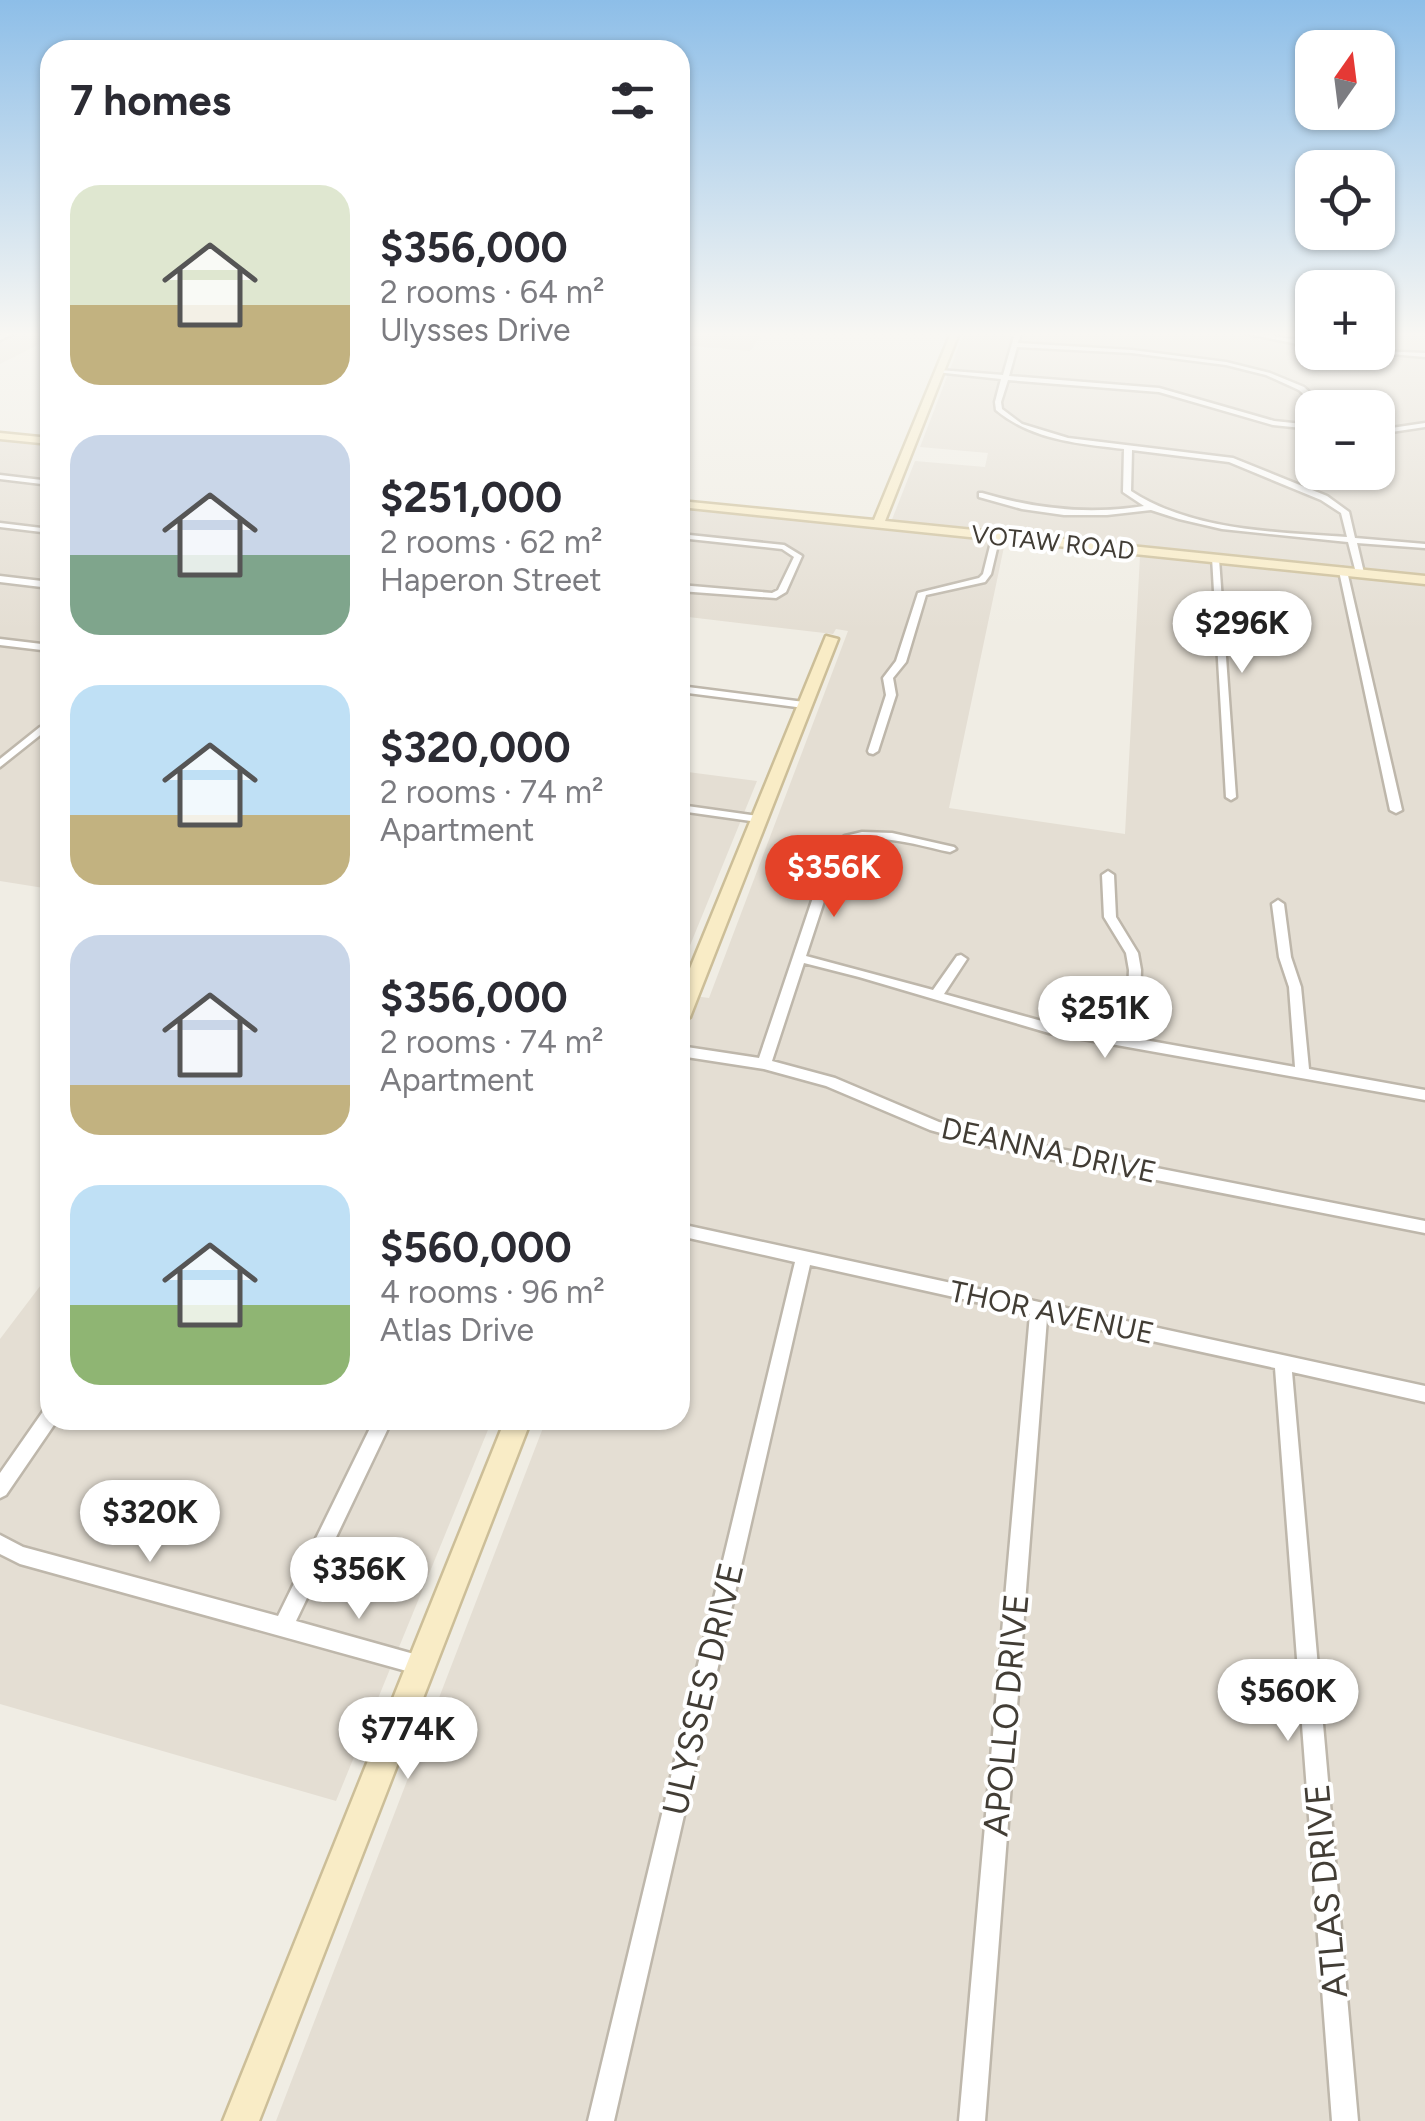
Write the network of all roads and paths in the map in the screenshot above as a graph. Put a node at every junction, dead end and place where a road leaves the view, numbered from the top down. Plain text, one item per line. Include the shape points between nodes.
1 (914, 432) edge
2 (1042, 432) edge
3 (0, 436) edge
4 (40, 440) edge
5 (1128, 448) junction
6 (0, 478) edge
7 (40, 482) edge
8 (982, 495) dead end
9 (690, 505) edge
10 (1149, 508) junction
11 (878, 524) junction
12 (0, 525) edge
13 (40, 530) edge
14 (996, 536) junction
15 (690, 537) edge
16 (1352, 539) junction
17 (1425, 546) edge
18 (1214, 558) junction
19 (1343, 572) junction
20 (1360, 573) junction
21 (0, 578) edge
22 (1425, 580) edge
23 (40, 584) edge
24 (690, 589) edge
25 (831, 638) dead end
26 (0, 642) edge
27 (40, 647) edge
28 (690, 690) edge
29 (804, 704) junction
30 (40, 730) dead end
31 (873, 751) dead end
32 (0, 764) edge
33 (1230, 797) dead end
34 (690, 809) edge
35 (1396, 810) dead end
36 (758, 819) junction
37 (950, 848) dead end
38 (1108, 876) dead end
39 (1278, 904) dead end
40 (799, 958) junction
41 (961, 959) dead end
42 (690, 992) edge
43 (936, 996) junction
44 (1132, 1044) junction
45 (690, 1053) edge
46 (764, 1064) junction
47 (1302, 1074) junction
48 (1425, 1095) edge
49 (1425, 1227) edge
50 (690, 1232) edge
51 (804, 1258) junction
52 (1039, 1310) junction
53 (1283, 1363) junction
54 (1425, 1394) edge
55 (40, 1430) edge
56 (378, 1430) edge
57 (514, 1430) edge
58 (0, 1489) edge
59 (0, 1544) edge
60 (283, 1628) junction
61 (420, 1666) junction
62 (241, 2121) edge
63 (601, 2121) edge
64 (972, 2121) edge
65 (1345, 2121) edge

1 - 11 street
2 - 5 street
3 - 4 street
5 - 10 street via 1124,486
5 - 16 street via 1230,460 1336,504
6 - 7 street
8 - 10 street via 1026,508 1093,514
9 - 11 street, VOTAW ROAD
10 - 16 street via 1211,525
11 - 14 street, VOTAW ROAD
12 - 13 street
14 - 18 street, VOTAW ROAD
14 - 31 street via 982,580 922,592 901,662 888,678 891,695
15 - 24 street via 784,548 798,556 782,592 773,596
16 - 17 street
16 - 20 street
18 - 19 street, VOTAW ROAD
18 - 33 street
19 - 20 street, VOTAW ROAD
19 - 35 street
20 - 22 street, VOTAW ROAD
21 - 23 street
25 - 29 street
26 - 27 street
28 - 29 street
29 - 36 street
30 - 32 street
34 - 36 street
36 - 42 street
37 - 40 street via 865,834 837,844
38 - 44 street via 1110,917 1135,970
39 - 47 street via 1296,986
40 - 43 street
40 - 46 street
41 - 43 street
43 - 44 street
44 - 47 street
45 - 46 street, DEANNA DRIVE
46 - 49 street, DEANNA DRIVE via 999,1143
47 - 48 street
50 - 51 street, THOR AVENUE
51 - 52 street, THOR AVENUE
51 - 63 street, ULYSSES DRIVE
52 - 53 street, THOR AVENUE
52 - 64 street, APOLLO DRIVE
53 - 54 street, THOR AVENUE
53 - 65 street, ATLAS DRIVE
55 - 58 street
56 - 60 street
57 - 61 street
59 - 60 street
60 - 61 street
61 - 62 street

